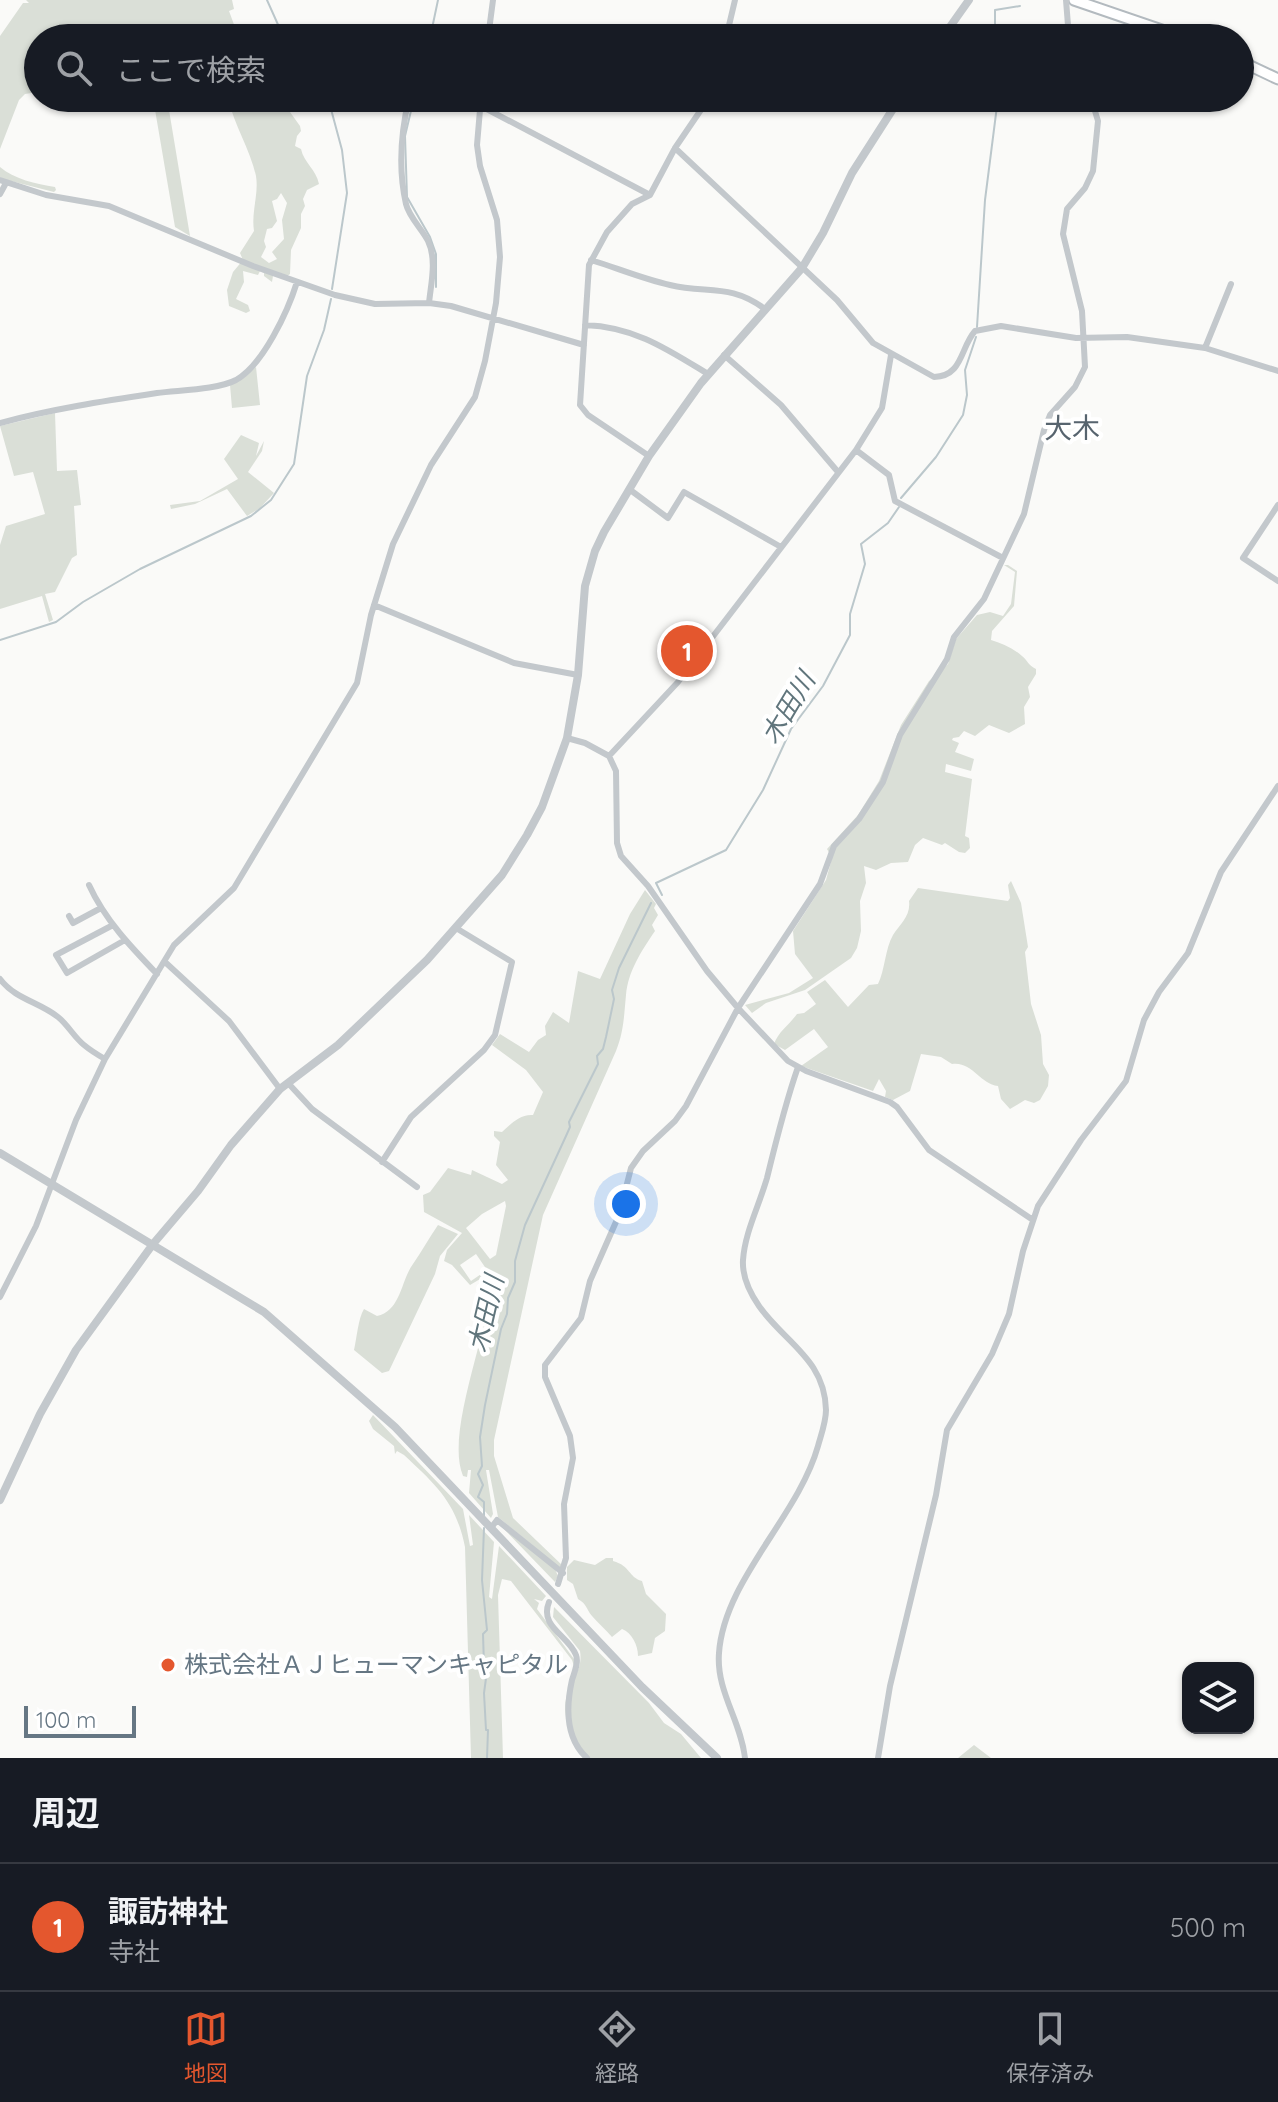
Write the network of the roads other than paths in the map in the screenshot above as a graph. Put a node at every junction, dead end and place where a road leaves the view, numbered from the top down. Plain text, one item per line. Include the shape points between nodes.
1 (493, 0) edge
2 (735, 0) edge
3 (969, 0) edge
4 (1066, 0) edge
5 (1074, 0) edge
6 (490, 24) edge
7 (729, 24) edge
8 (952, 24) edge
9 (1068, 24) edge
10 (1144, 24) edge
11 (1254, 68) edge
12 (1278, 79) edge
13 (406, 112) edge
14 (480, 112) edge
15 (499, 112) edge
16 (699, 112) edge
17 (891, 112) edge
18 (1095, 112) edge
19 (675, 148) junction
20 (3, 181) edge
21 (0, 194) edge
22 (650, 195) junction
23 (591, 260) junction
24 (802, 268) junction
25 (297, 282) junction
26 (1231, 284) dead end
27 (429, 303) junction
28 (765, 309) junction
29 (493, 317) junction
30 (585, 325) junction
31 (1085, 338) junction
32 (584, 345) junction
33 (1205, 348) junction
34 (724, 355) junction
35 (891, 355) junction
36 (1278, 371) edge
37 (708, 374) junction
38 (0, 423) edge
39 (856, 450) junction
40 (649, 456) junction
41 (838, 472) junction
42 (629, 489) junction
43 (1278, 505) edge
44 (781, 547) junction
45 (1003, 558) junction
46 (1278, 581) edge
47 (374, 605) junction
48 (578, 675) junction
49 (567, 738) junction
50 (609, 756) junction
51 (1278, 786) edge
52 (89, 885) dead end
53 (101, 908) junction
54 (69, 916) dead end
55 (113, 925) junction
56 (456, 928) junction
57 (125, 940) junction
58 (165, 962) junction
59 (157, 974) junction
60 (0, 979) edge
61 (738, 1008) junction
62 (105, 1059) junction
63 (798, 1067) junction
64 (284, 1086) junction
65 (0, 1153) edge
66 (382, 1162) junction
67 (52, 1184) junction
68 (417, 1187) dead end
69 (1033, 1220) junction
70 (153, 1244) junction
71 (0, 1297) edge
72 (0, 1500) edge
73 (491, 1528) junction
74 (563, 1573) junction
75 (558, 1584) dead end
76 (549, 1602) dead end
77 (587, 1758) edge
78 (717, 1758) edge
79 (745, 1758) edge
80 (878, 1758) edge

1 - 6 street
2 - 7 street
3 - 8 street
4 - 9 street
5 - 10 main road
11 - 12 main road
13 - 27 street via 406,207 429,243
14 - 29 street via 480,166 500,237
15 - 22 street
16 - 19 street
17 - 24 street
18 - 31 street via 1093,171 1067,209 1063,234
19 - 22 street
19 - 24 street
20 - 21 street
20 - 25 street via 109,206
22 - 23 street via 632,204
23 - 28 street via 671,286 714,288 749,297
23 - 30 street
24 - 28 street
24 - 35 street via 873,343
25 - 27 street via 363,302
25 - 38 street via 261,356 233,381
26 - 33 street
27 - 29 street
28 - 34 street
29 - 32 street
29 - 47 street via 475,397 431,465 393,544
30 - 32 street
30 - 37 street via 613,326 656,343
31 - 33 street via 1127,337
31 - 35 street via 1001,326 975,331 957,366 939,377
31 - 45 street via 1084,374 1050,415 1024,514
32 - 40 street via 582,410
33 - 36 street
34 - 37 street
34 - 41 street via 781,405
35 - 39 street via 882,408
37 - 40 street
39 - 41 street
39 - 45 street via 889,475 895,501
40 - 42 street
41 - 44 street
42 - 44 street via 668,518 684,492
42 - 48 street via 590,566
43 - 46 street via 1243,558
44 - 50 street via 678,682
45 - 61 street via 984,599 954,637 947,659 900,735 883,782 834,846 820,884
47 - 48 street via 514,663
47 - 58 street via 360,677 336,722 234,888 190,927
48 - 49 street
49 - 50 street
49 - 56 street via 527,835 502,875
50 - 61 street via 616,771 621,856
51 - 69 street via 1221,872 1188,953 1144,1020 1126,1081 1046,1190
52 - 53 street
53 - 54 street via 73,923
53 - 55 street
55 - 57 street
55 - 57 street via 56,955 67,973
56 - 64 street via 380,1007
56 - 66 street via 512,962 497,1026 484,1050 411,1117
57 - 59 street
58 - 59 street
58 - 64 street via 229,1021
59 - 62 street
60 - 62 street via 23,999 61,1018 84,1045
61 - 63 street
61 - 74 street via 686,1106 631,1168 581,1318 545,1365 572,1447
62 - 67 street
63 - 69 street via 890,1102 929,1150
63 - 79 street via 747,1238 744,1271 757,1304 811,1363 824,1392 826,1413 808,1476 733,1603 721,1634 724,1696
64 - 66 street
64 - 70 street
65 - 67 street
66 - 68 street
67 - 70 street
67 - 71 street
69 - 80 street via 1009,1314 947,1430
70 - 72 street via 76,1350
70 - 73 street via 264,1312 385,1417
73 - 74 street via 497,1520
73 - 78 street
74 - 75 street
76 - 77 street via 548,1620 576,1655 567,1712 572,1735

